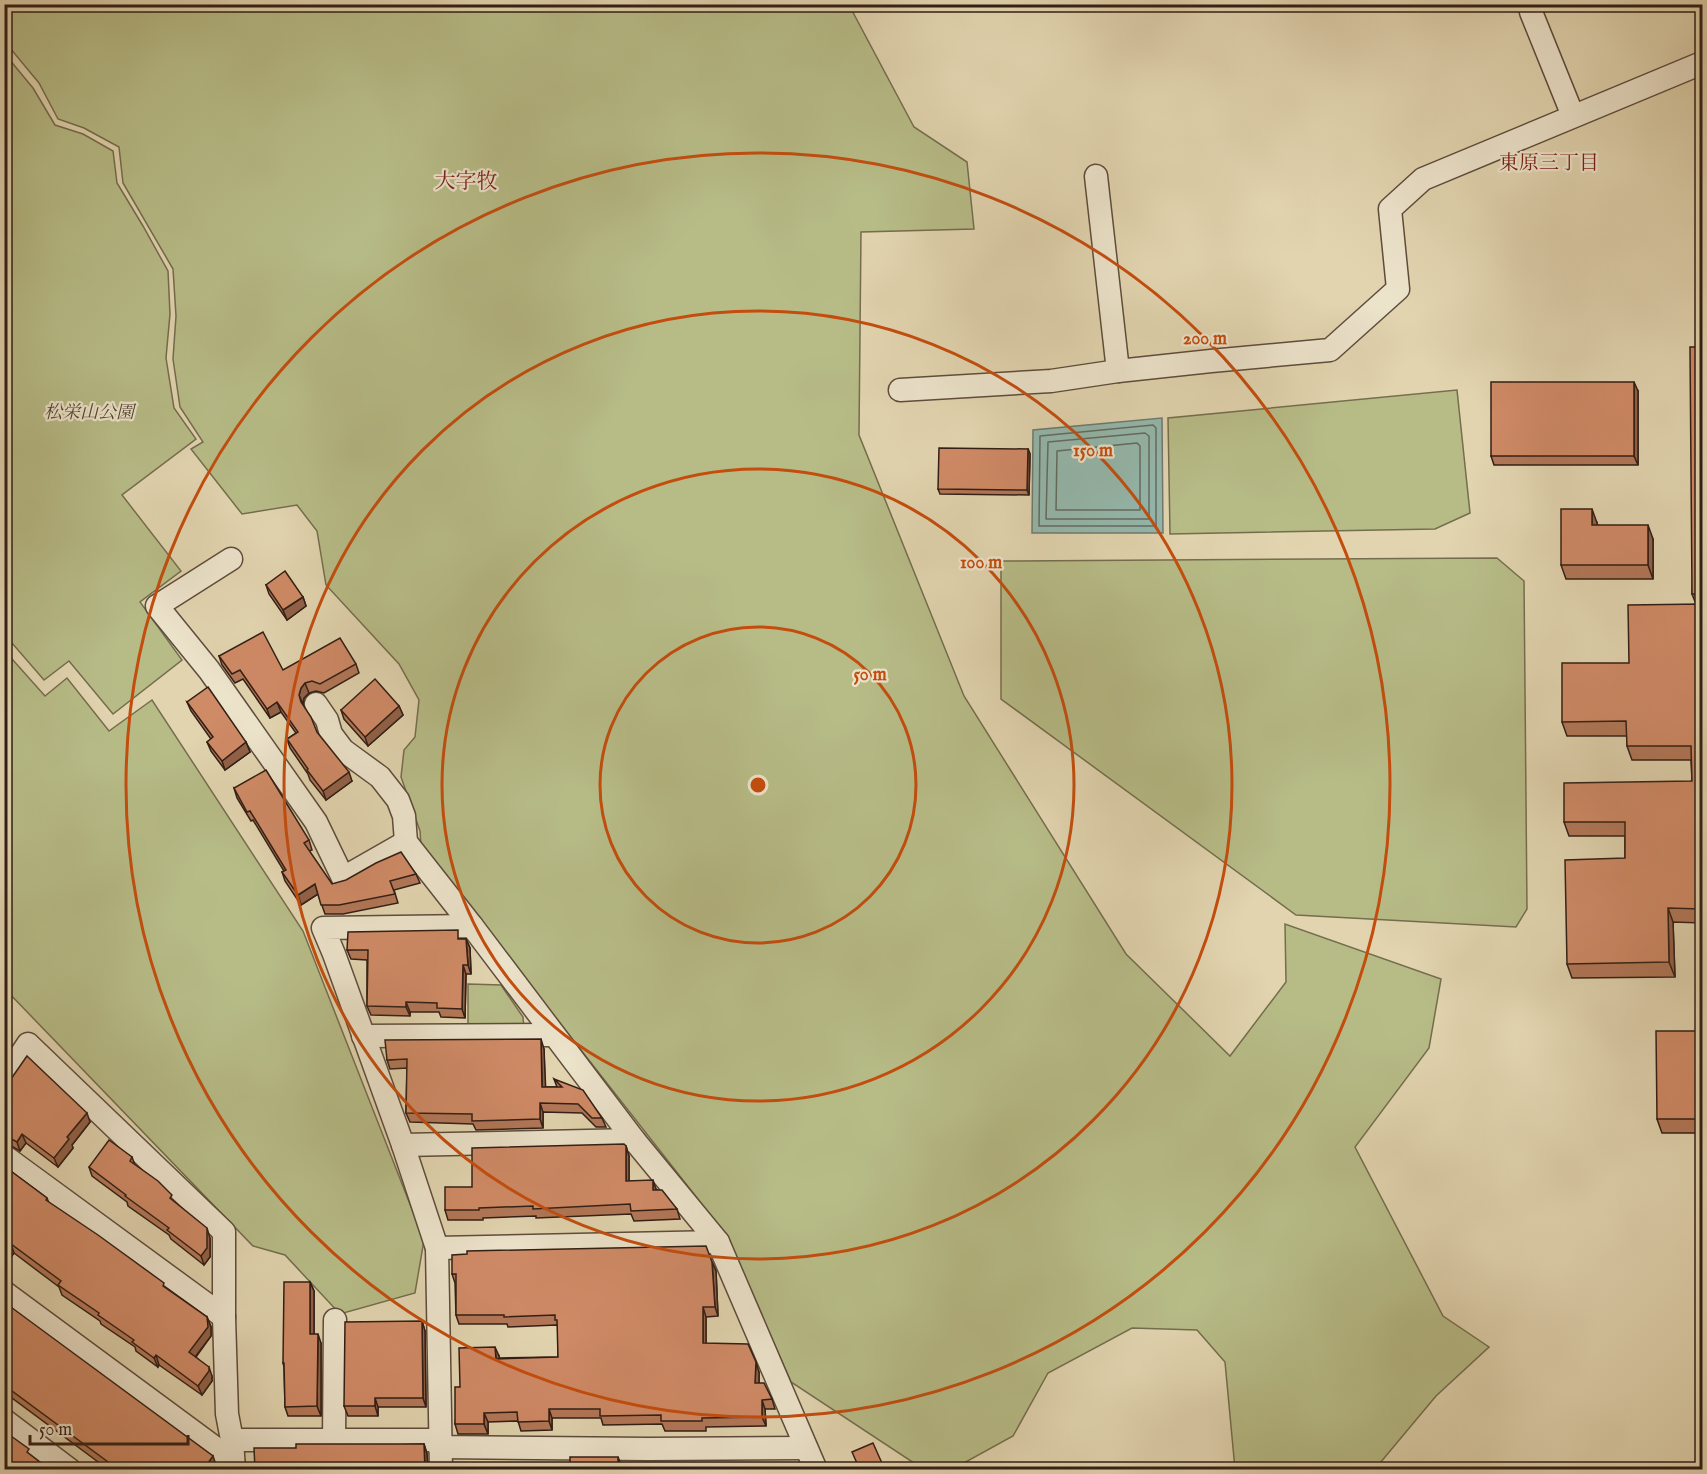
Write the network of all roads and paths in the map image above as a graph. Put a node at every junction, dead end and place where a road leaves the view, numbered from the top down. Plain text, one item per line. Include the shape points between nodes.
1 (1532, 4) edge
2 (1702, 63) edge
3 (1573, 116) junction
4 (1096, 176) dead end
5 (1118, 371) junction
6 (900, 390) dead end
7 (231, 559) dead end
8 (316, 704) dead end
9 (406, 842) junction
10 (472, 926) junction
11 (554, 1035) junction
12 (363, 1036) junction
13 (4, 1080) edge
14 (634, 1140) junction
15 (403, 1145) junction
16 (4, 1156) edge
17 (718, 1242) junction
18 (437, 1248) junction
19 (4, 1292) edge
20 (224, 1317) junction
21 (335, 1320) dead end
22 (4, 1420) edge
23 (334, 1440) junction
24 (440, 1447) junction
25 (806, 1448) junction
26 (233, 1457) edge
27 (647, 1459) edge
28 (70, 1470) edge
29 (441, 1470) edge
30 (816, 1470) edge

1 - 3 street via 1531,12
2 - 3 street
3 - 5 street via 1423,179 1390,208 1398,290 1330,350
4 - 5 street
5 - 6 street via 1051,381
7 - 9 street via 157,606 209,670 316,822 343,878
8 - 9 street via 343,750 380,777 398,800
9 - 10 street
10 - 11 street
10 - 12 street via 322,928
11 - 12 street
11 - 14 street
12 - 15 street
13 - 20 street via 28,1044 224,1232
14 - 15 street
14 - 17 street
15 - 18 street
16 - 20 street
17 - 18 street
17 - 25 street
18 - 24 street
19 - 26 street
20 - 26 street via 226,1414
21 - 23 street
22 - 28 street
23 - 24 street via 434,1440
23 - 26 street
24 - 27 street
24 - 29 street
25 - 27 street
25 - 30 street

